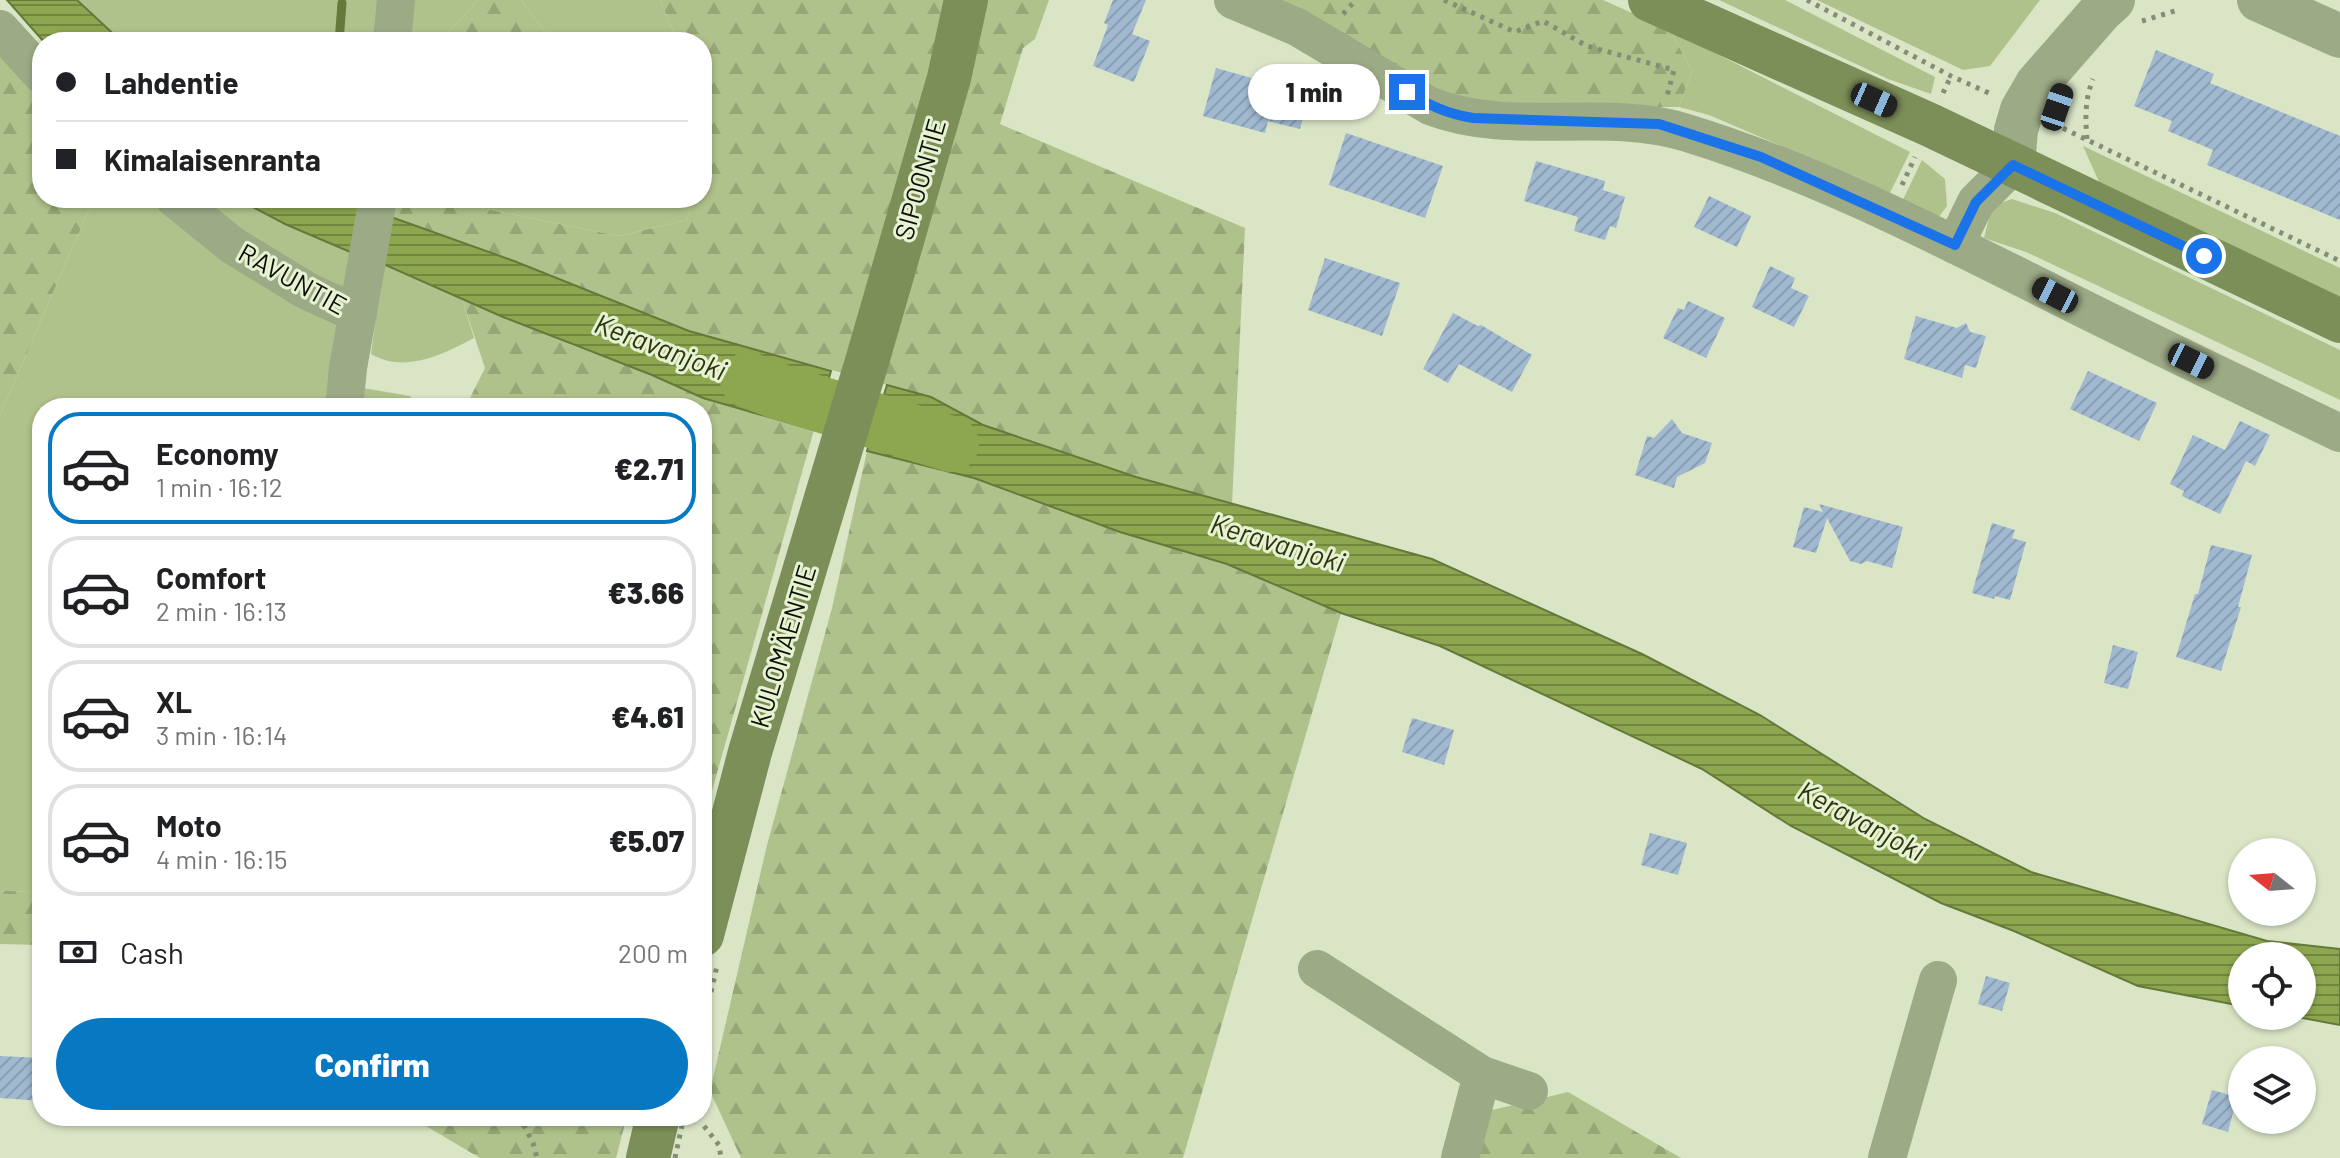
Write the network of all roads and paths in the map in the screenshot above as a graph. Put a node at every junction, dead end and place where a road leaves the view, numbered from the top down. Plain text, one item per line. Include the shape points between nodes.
1 (396, 0) edge
2 (966, 0) edge
3 (1233, 0) edge
4 (1444, 0) edge
5 (1650, 0) edge
6 (1807, 0) edge
7 (2259, 0) edge
8 (2178, 10) dead end
9 (2121, 15) edge
10 (0, 29) edge
11 (393, 32) edge
12 (2340, 36) edge
13 (2083, 59) junction
14 (32, 64) edge
15 (1989, 93) dead end
16 (1659, 124) junction
17 (2013, 165) junction
18 (186, 208) edge
19 (377, 208) edge
20 (1955, 245) junction
21 (2340, 261) edge
22 (358, 314) junction
23 (2340, 321) edge
24 (868, 358) joint
25 (345, 398) edge
26 (2340, 433) edge
27 (712, 897) edge
28 (1317, 969) dead end
29 (1938, 980) dead end
30 (1482, 1075) junction
31 (1529, 1091) dead end
32 (524, 1126) edge
33 (656, 1126) edge
34 (682, 1126) edge
35 (704, 1126) dead end
36 (537, 1158) edge
37 (648, 1158) edge
38 (675, 1158) edge
39 (721, 1158) edge
40 (1460, 1158) edge
41 (1887, 1158) edge

1 - 11 street
2 - 24 main road, SIPOONTIE via 949,78
3 - 16 street via 1297,27 1451,114
4 - 16 path via 1515,32 1543,21 1587,46 1674,70
5 - 17 main road
6 - 15 path
7 - 12 street
8 - 9 path via 2141,21
9 - 13 street
10 - 14 street
13 - 17 street via 2037,84 2016,130
13 - 21 path via 2087,140
16 - 20 street via 1761,157
17 - 20 street via 1976,202
17 - 23 main road
18 - 22 street, RAVUNTIE via 232,245 307,291
19 - 22 street, RAVUNTIE
20 - 26 street
22 - 25 street
24 - 27 main road, KULOMÄENTIE
28 - 30 street
29 - 41 street
30 - 31 street
30 - 40 street
32 - 36 path
33 - 37 main road
34 - 38 path, bridge
35 - 39 path via 719,1145

